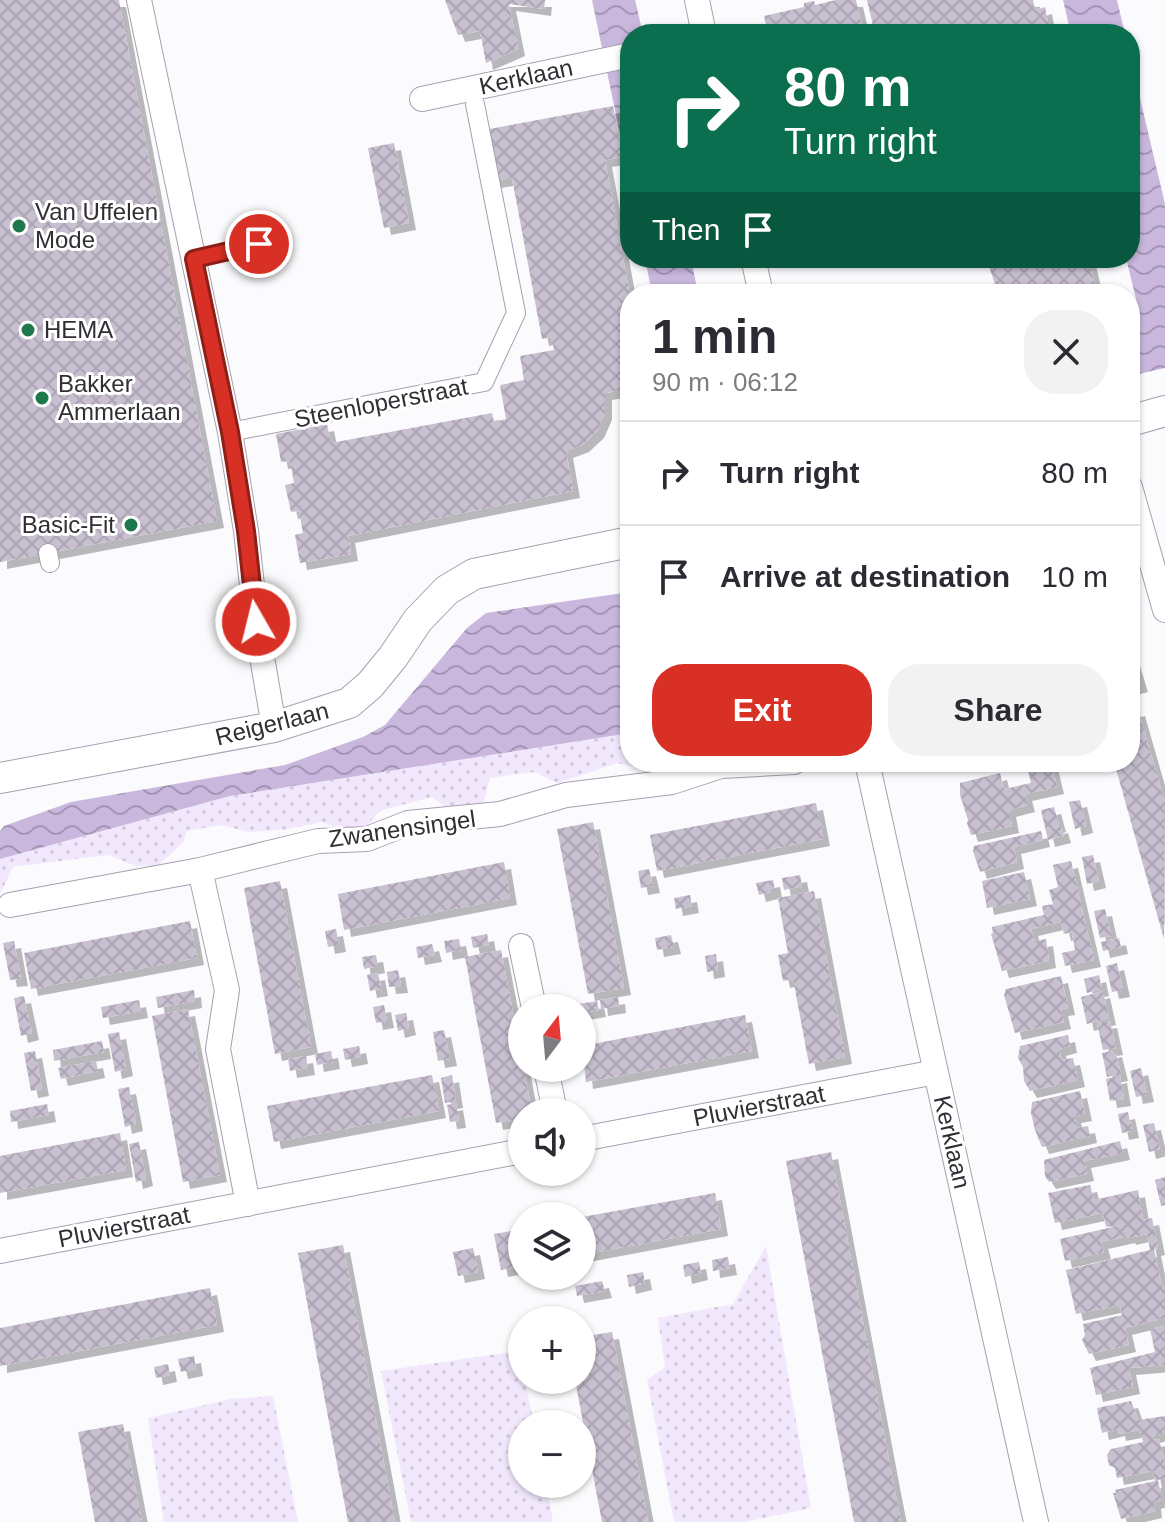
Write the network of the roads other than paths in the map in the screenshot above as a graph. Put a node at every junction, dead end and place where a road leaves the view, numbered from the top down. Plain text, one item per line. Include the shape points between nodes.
1 (139, 0) edge
2 (697, 0) edge
3 (702, 24) edge
4 (620, 57) edge
5 (422, 99) dead end
6 (475, 104) dead end
7 (259, 244) dead end
8 (194, 259) junction
9 (1165, 411) edge
10 (1140, 418) edge
11 (230, 432) junction
12 (1140, 522) edge
13 (620, 544) edge
14 (1165, 610) edge
15 (274, 727) junction
16 (703, 772) edge
17 (869, 772) edge
18 (0, 778) edge
19 (200, 870) junction
20 (10, 905) dead end
21 (521, 946) dead end
22 (531, 994) edge
23 (936, 1072) junction
24 (596, 1136) edge
25 (508, 1154) edge
26 (248, 1204) junction
27 (0, 1251) edge
28 (1036, 1522) edge

1 - 8 street
2 - 3 street
4 - 5 street, Kerklaan
6 - 11 street, Steenloperstraat via 516,313 484,382
7 - 8 lane
8 - 11 street
9 - 10 street
11 - 15 street
12 - 14 street
13 - 15 street, Reigerlaan via 474,574 447,590 370,685 349,703
15 - 18 street, Reigerlaan
16 - 19 street, Zwanensingel via 672,782 566,795 500,814 408,823 367,839 318,841
17 - 23 street, Kerklaan
19 - 20 street, Zwanensingel
19 - 26 street via 227,990 218,1049
21 - 22 street
23 - 24 street, Pluvierstraat
23 - 28 street, Kerklaan
25 - 26 street, Pluvierstraat
26 - 27 street, Pluvierstraat

